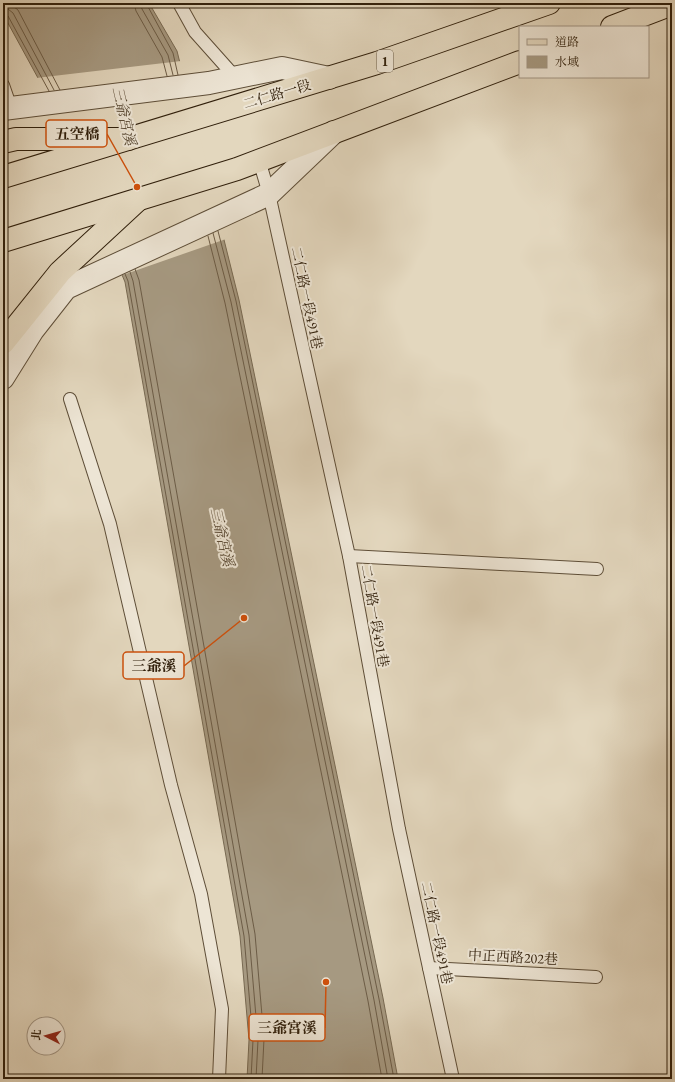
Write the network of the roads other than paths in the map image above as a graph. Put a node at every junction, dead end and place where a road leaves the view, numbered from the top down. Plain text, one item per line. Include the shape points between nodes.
1 (179, 3) edge
2 (549, 3) edge
3 (672, 4) edge
4 (615, 26) edge
5 (519, 62) edge
6 (236, 78) junction
7 (329, 78) junction
8 (3, 84) edge
9 (7, 109) edge
10 (334, 132) junction
11 (128, 139) junction
12 (10, 141) edge
13 (259, 160) junction
14 (3, 177) edge
15 (269, 194) junction
16 (140, 198) junction
17 (3, 241) edge
18 (63, 280) junction
19 (3, 342) edge
20 (3, 378) edge
21 (70, 398) dead end
22 (349, 556) junction
23 (597, 569) dead end
24 (429, 968) junction
25 (596, 977) dead end
26 (219, 1079) edge
27 (453, 1079) edge

1 - 6 lane via 195,32
2 - 7 main road, 二仁路一段 / 1
3 - 4 main road
5 - 10 main road
6 - 7 street via 282,68
6 - 9 street
7 - 11 main road, 二仁路一段 / 1
8 - 9 lane
10 - 13 main road
10 - 15 street
11 - 12 main road
11 - 14 main road, 二仁路一段 / 1
13 - 15 lane, 二仁路一段491巷
13 - 16 main road
15 - 18 street
15 - 22 lane, 二仁路一段491巷
16 - 17 main road
16 - 18 main road
18 - 19 main road
18 - 20 street
21 - 26 lane via 110,524 171,785 201,894 222,1009
22 - 23 lane
22 - 24 lane, 二仁路一段491巷 via 399,829
24 - 25 lane, 中正西路202巷
24 - 27 lane, 二仁路一段491巷

